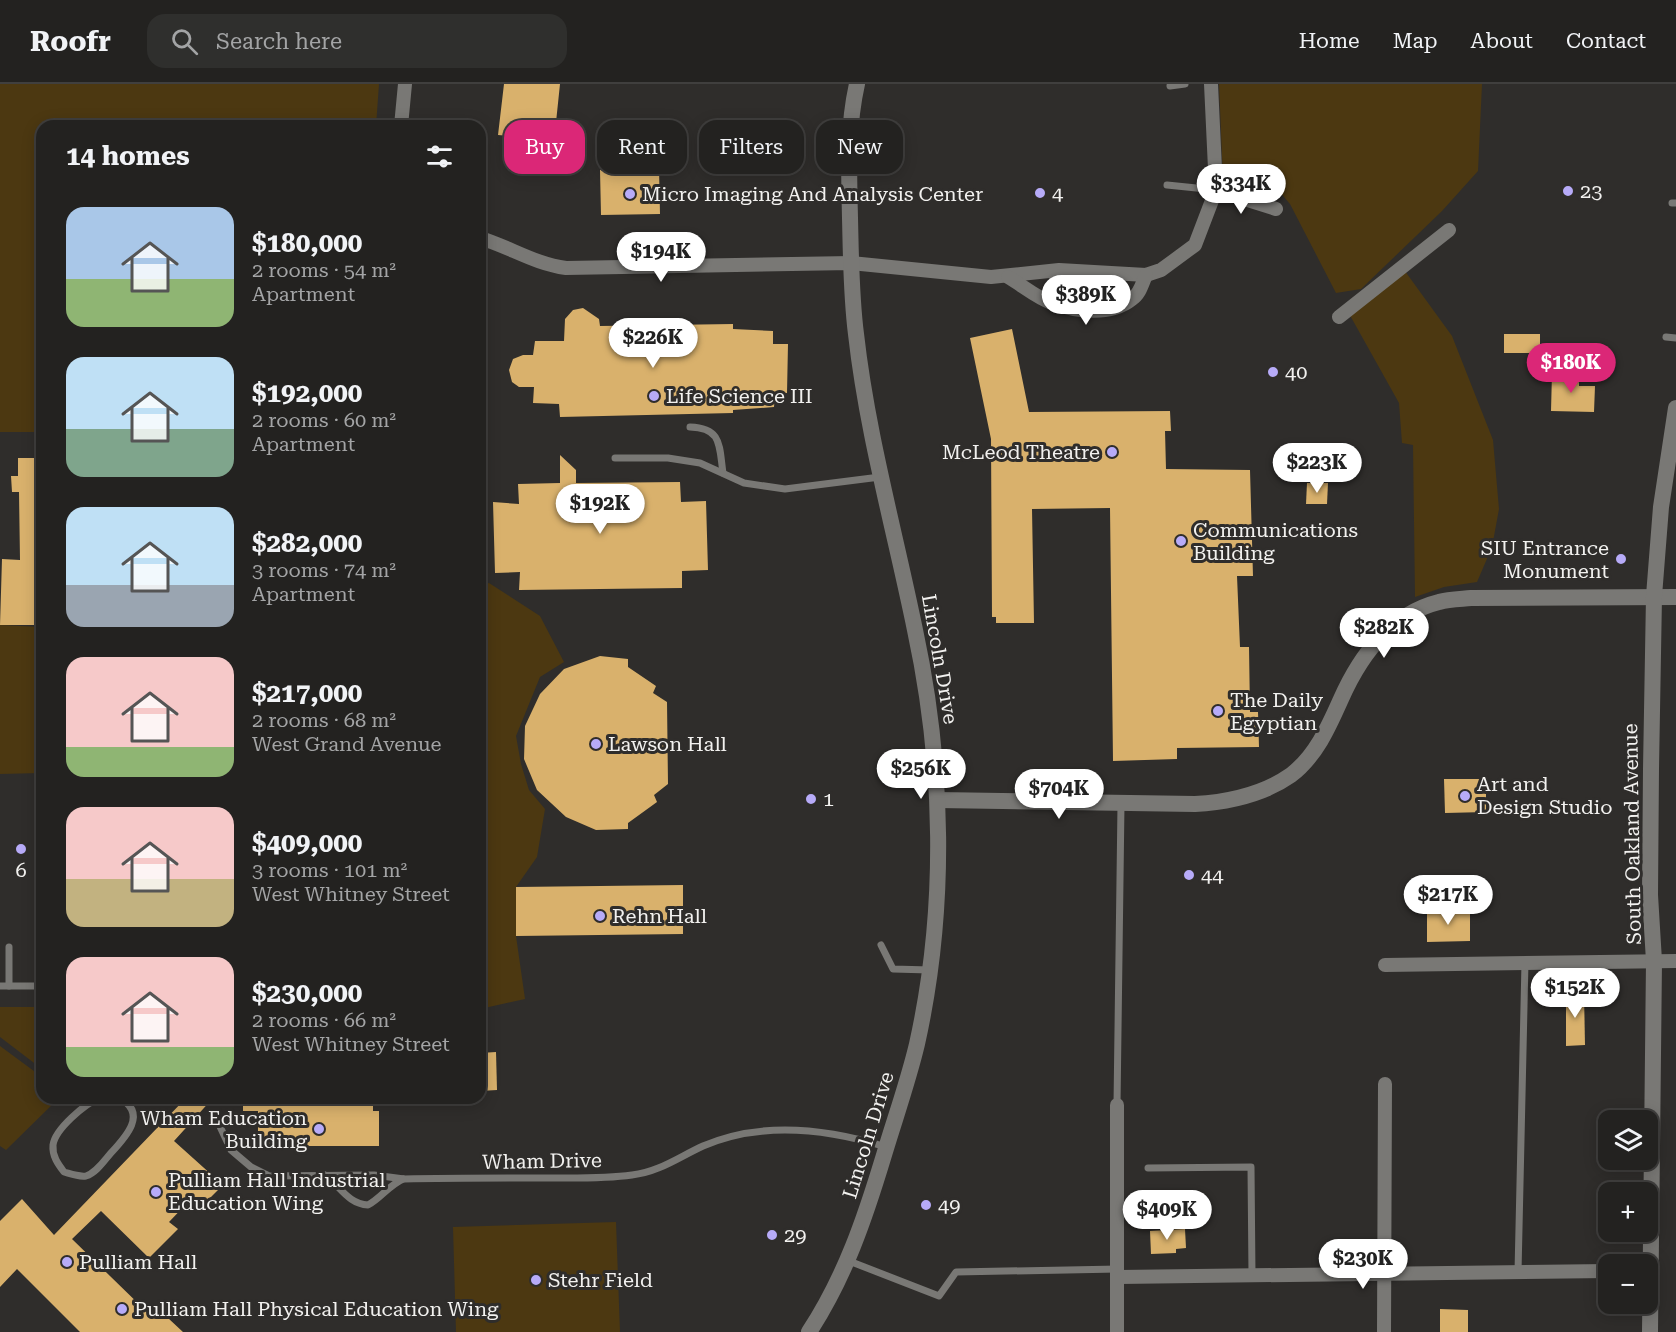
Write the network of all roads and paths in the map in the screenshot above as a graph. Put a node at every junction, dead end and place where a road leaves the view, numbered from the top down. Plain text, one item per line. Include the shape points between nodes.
1 (405, 84) edge
2 (857, 84) edge
3 (1185, 84) edge
4 (1210, 84) edge
5 (1170, 86) dead end
6 (402, 120) edge
7 (1167, 185) dead end
8 (1216, 190) junction
9 (1276, 209) dead end
10 (1449, 230) dead end
11 (486, 240) edge
12 (851, 263) junction
13 (1146, 275) junction
14 (1008, 277) junction
15 (1339, 317) dead end
16 (1666, 337) dead end
17 (1676, 338) edge
18 (1676, 408) edge
19 (690, 427) dead end
20 (615, 458) dead end
21 (1671, 460) edge
22 (723, 473) junction
23 (882, 476) junction
24 (1654, 596) junction
25 (1676, 597) edge
26 (938, 800) junction
27 (1121, 804) junction
28 (881, 945) dead end
29 (9, 947) dead end
30 (1654, 961) junction
31 (1676, 961) edge
32 (1525, 962) junction
33 (1385, 965) dead end
34 (930, 970) junction
35 (0, 986) edge
36 (9, 986) junction
37 (36, 986) edge
38 (1385, 1084) dead end
39 (85, 1104) edge
40 (126, 1104) edge
41 (1117, 1105) joint
42 (216, 1118) dead end
43 (886, 1147) junction
44 (1148, 1168) dead end
45 (325, 1175) junction
46 (404, 1179) junction
47 (1649, 1254) edge
48 (849, 1261) junction
49 (1598, 1271) edge
50 (1518, 1272) junction
51 (1119, 1273) junction
52 (1384, 1274) junction
53 (1252, 1275) junction
54 (1650, 1314) edge
55 (809, 1332) edge
56 (1117, 1332) edge
57 (1384, 1332) edge
58 (1650, 1332) edge

1 - 6 street
2 - 12 street, Lincoln Drive via 848,162
3 - 5 lane
4 - 8 street
7 - 8 lane
8 - 9 street
8 - 13 street via 1196,245 1161,270
10 - 15 street
11 - 12 street via 543,265 566,268
12 - 14 street
12 - 23 street, Lincoln Drive via 857,343
13 - 14 street via 1059,270
13 - 14 street via 1132,299 1103,310 1051,303
16 - 17 lane
18 - 21 street, South Oakland Avenue
19 - 22 lane via 713,431
20 - 22 lane via 668,458 700,463
21 - 24 street, South Oakland Avenue
22 - 23 lane via 744,483 785,489
23 - 26 street, Lincoln Drive via 916,635
24 - 25 street
24 - 27 street via 1471,598 1439,602 1400,621 1367,650 1350,678 1330,726 1292,774 1254,793 1217,802
24 - 30 street, South Oakland Avenue via 1650,895
26 - 27 street
26 - 34 street, Lincoln Drive
27 - 41 lane
28 - 34 lane via 893,969
29 - 36 lane
30 - 31 street
30 - 32 street
30 - 47 street, South Oakland Avenue
32 - 33 street
32 - 50 lane
34 - 43 street, Lincoln Drive via 917,1045
35 - 36 lane
36 - 37 lane
38 - 52 street
39 - 40 lane via 56,1137 54,1153 64,1172 74,1176 93,1173 127,1136 133,1127 133,1116
41 - 51 street
42 - 45 lane, Wham Drive via 231,1150 251,1167 269,1176
43 - 46 lane, Wham Drive via 849,1135 814,1130 776,1131 744,1134 705,1146 660,1168 622,1177
43 - 48 street, Lincoln Drive
44 - 53 lane via 1251,1167
45 - 46 lane, Wham Drive
45 - 46 lane via 351,1201 368,1205
48 - 51 lane via 939,1296 956,1272
48 - 55 street, Lincoln Drive
49 - 50 street
50 - 52 street
51 - 53 street
51 - 56 street
52 - 53 street
52 - 57 street
54 - 58 street, South Oakland Avenue

